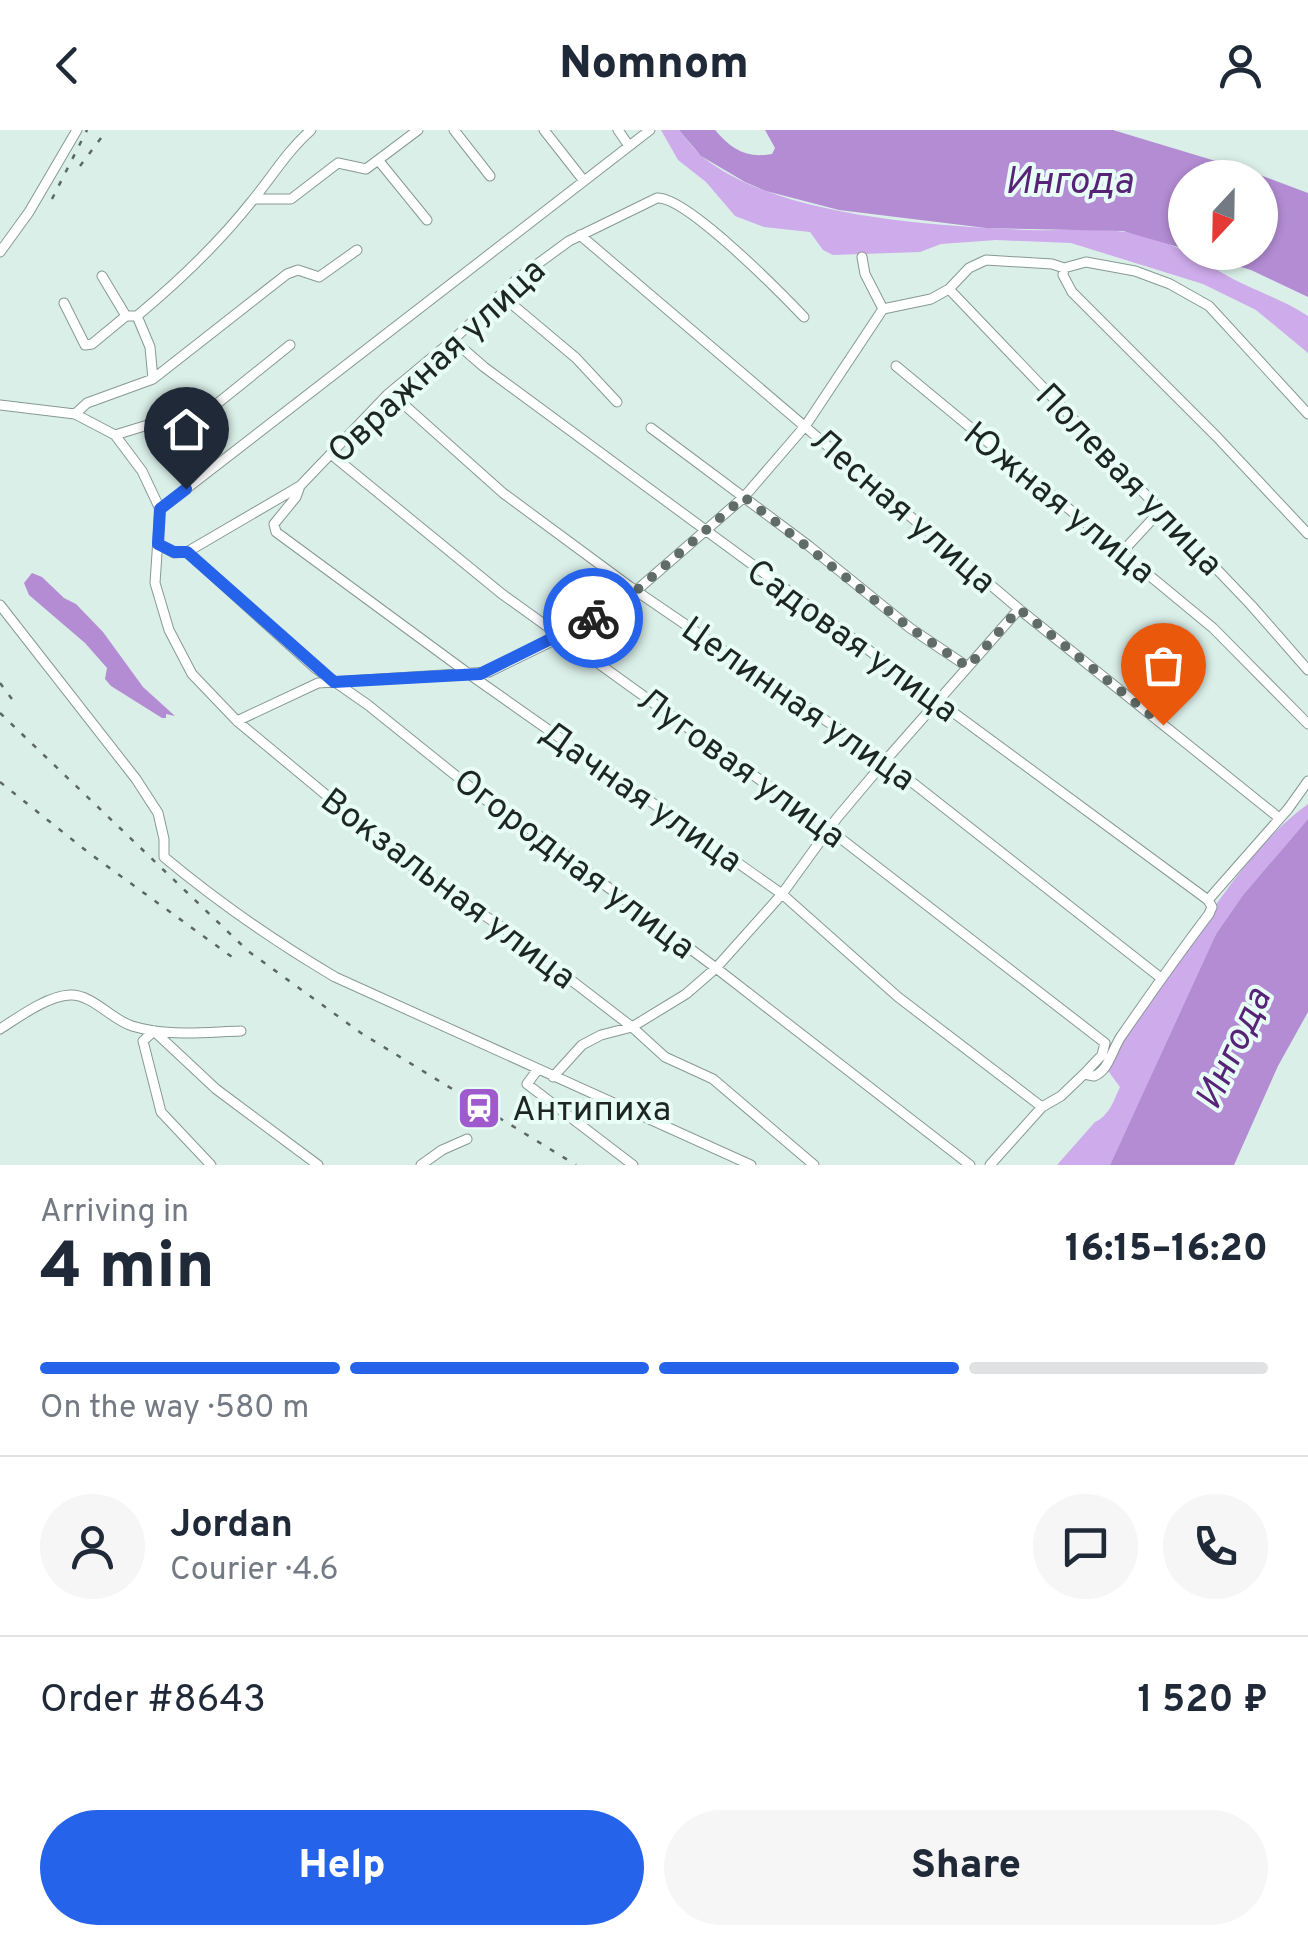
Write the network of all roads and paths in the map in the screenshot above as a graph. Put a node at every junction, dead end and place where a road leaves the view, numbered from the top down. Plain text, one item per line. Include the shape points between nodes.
1 (76, 130) edge
2 (311, 130) edge
3 (418, 130) edge
4 (454, 130) edge
5 (544, 130) edge
6 (618, 130) edge
7 (650, 130) edge
8 (629, 146) junction
9 (379, 161) junction
10 (490, 176) dead end
11 (584, 180) junction
12 (254, 199) junction
13 (427, 220) dead end
14 (580, 235) junction
15 (357, 250) dead end
16 (0, 252) edge
17 (862, 257) dead end
18 (1064, 268) junction
19 (102, 276) dead end
20 (949, 290) junction
21 (501, 294) junction
22 (64, 303) dead end
23 (882, 309) junction
24 (126, 316) junction
25 (138, 316) junction
26 (804, 316) dead end
27 (860, 338) junction
28 (453, 340) junction
29 (290, 344) dead end
30 (871, 347) dead end
31 (896, 366) dead end
32 (153, 380) junction
33 (391, 393) junction
34 (617, 402) dead end
35 (0, 405) edge
36 (76, 414) junction
37 (1308, 414) edge
38 (806, 425) junction
39 (651, 428) dead end
40 (115, 434) junction
41 (332, 455) junction
42 (300, 486) junction
43 (744, 497) junction
44 (160, 509) junction
45 (1159, 512) junction
46 (706, 532) junction
47 (1308, 534) edge
48 (158, 544) junction
49 (1123, 551) junction
50 (187, 552) junction
51 (637, 590) junction
52 (0, 605) edge
53 (1019, 609) junction
54 (563, 636) junction
55 (968, 667) junction
56 (1308, 670) edge
57 (468, 674) junction
58 (334, 682) junction
59 (937, 702) junction
60 (237, 721) junction
61 (1308, 724) edge
62 (884, 761) junction
63 (1308, 781) edge
64 (1278, 817) junction
65 (831, 831) junction
66 (782, 894) junction
67 (1208, 900) junction
68 (716, 968) junction
69 (1161, 978) junction
70 (608, 1008) junction
71 (632, 1027) junction
72 (0, 1029) edge
73 (154, 1031) junction
74 (242, 1031) dead end
75 (601, 1035) junction
76 (538, 1069) junction
77 (1084, 1074) junction
78 (554, 1076) junction
79 (1042, 1107) junction
80 (467, 1139) dead end
81 (212, 1165) edge
82 (318, 1165) edge
83 (421, 1165) edge
84 (633, 1165) edge
85 (750, 1165) edge
86 (814, 1165) edge
87 (970, 1165) edge
88 (990, 1165) edge

1 - 16 street
2 - 12 street
3 - 9 street
4 - 10 street
5 - 11 street
6 - 8 street
7 - 8 street
8 - 11 street
9 - 12 street via 366,169 338,163 291,199
9 - 13 street
11 - 44 street
12 - 25 street
14 - 21 street, Овражная улица
14 - 26 street, Овражная улица via 668,198
14 - 38 street, Лесная улица
15 - 32 street via 319,277 298,270 287,274
17 - 23 street
18 - 20 street via 986,260
18 - 37 street via 1086,262 1135,271 1197,297
18 - 47 street via 1072,292
19 - 24 street
20 - 23 street
20 - 45 street, Полевая улица
21 - 28 street, Овражная улица
21 - 34 street
22 - 24 street via 85,345
23 - 27 street
24 - 25 street
25 - 32 street
27 - 30 street
27 - 38 street
28 - 33 street, Овражная улица
28 - 46 street, Садовая улица
29 - 40 street via 203,414
31 - 49 street, Южная улица
32 - 36 street via 87,403
33 - 41 street, Овражная улица
33 - 51 street, Целинная улица via 504,493
35 - 36 street
36 - 40 street
38 - 43 street
38 - 53 street, Лесная улица
39 - 43 street
40 - 44 street
41 - 42 street, Овражная улица
41 - 54 street, Луговая улица
42 - 50 street, Овражная улица
42 - 57 street, Дачная улица via 274,524 276,532
43 - 46 street
43 - 55 street
44 - 48 street, Вокзальная улица
45 - 49 street
45 - 56 street, Полевая улица
46 - 51 street
46 - 59 street, Садовая улица
48 - 50 street
48 - 60 street, Вокзальная улица via 155,583 169,630 192,674
49 - 61 street, Южная улица via 1213,628
50 - 58 street, Огородная улица
51 - 54 street
51 - 62 street, Целинная улица
52 - 76 street via 158,813 164,857 256,928 334,976
53 - 55 street
53 - 64 street, Лесная улица
54 - 57 street via 489,672
54 - 65 street, Луговая улица
55 - 59 street
57 - 58 street
57 - 66 street, Дачная улица
58 - 60 street via 307,686
58 - 68 street, Огородная улица
59 - 62 street
59 - 67 street, Садовая улица
60 - 70 street, Вокзальная улица via 383,847
62 - 65 street
62 - 69 street, Целинная улица
63 - 64 street
64 - 67 street
65 - 66 street
65 - 77 street, Луговая улица via 1105,1043
66 - 68 street
66 - 79 street, Дачная улица via 898,997
67 - 69 street via 1209,914
68 - 71 street
68 - 87 street, Огородная улица
69 - 77 street via 1104,1071
70 - 71 street, Вокзальная улица
70 - 75 street
71 - 75 street
71 - 86 street, Вокзальная улица via 665,1057 713,1079
72 - 73 street via 71,995
73 - 74 street
73 - 81 street via 143,1041 160,1112
73 - 82 street via 216,1089
75 - 78 street
76 - 78 street
76 - 84 street via 527,1084
77 - 79 street
78 - 85 street
79 - 88 street
80 - 83 street

